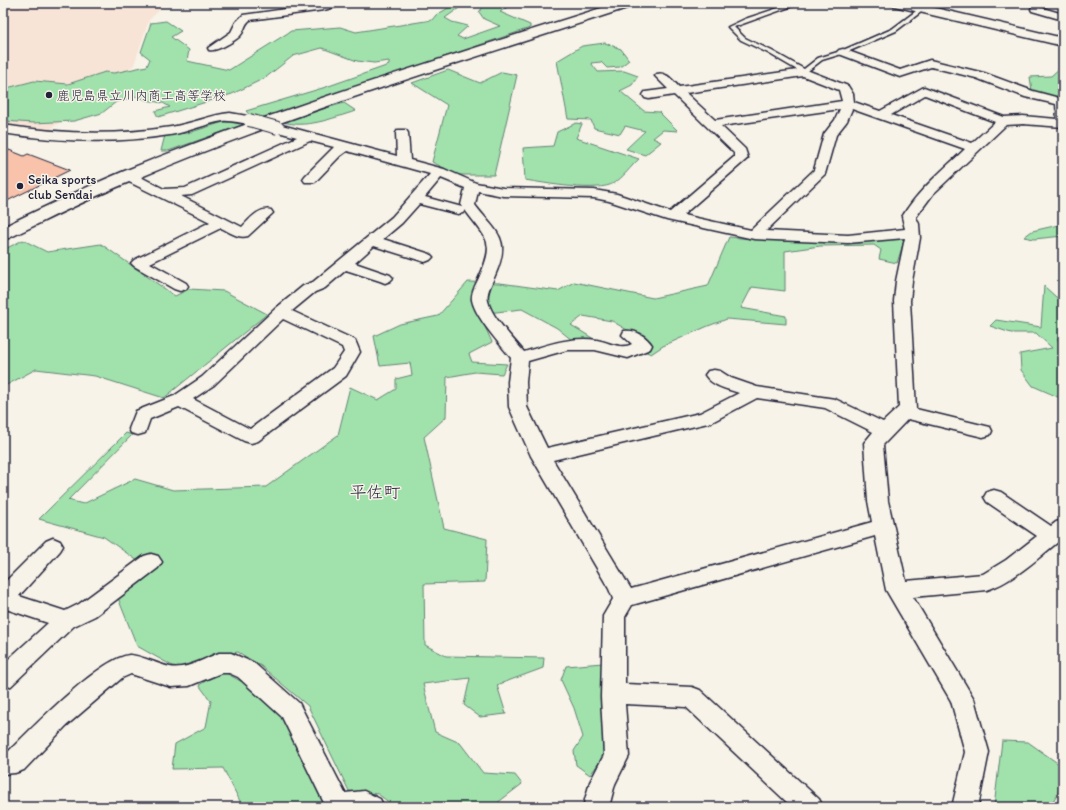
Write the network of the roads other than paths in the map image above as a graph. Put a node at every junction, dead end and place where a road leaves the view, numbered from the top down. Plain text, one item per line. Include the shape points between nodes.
1 (339, 3) edge
2 (630, 3) edge
3 (798, 3) edge
4 (898, 3) edge
5 (922, 9) junction
6 (1036, 9) dead end
7 (1063, 17) edge
8 (1063, 42) edge
9 (213, 48) dead end
10 (843, 52) junction
11 (804, 72) junction
12 (661, 76) dead end
13 (677, 91) junction
14 (649, 95) dead end
15 (848, 104) junction
16 (881, 116) junction
17 (1003, 121) junction
18 (712, 124) junction
19 (1061, 125) edge
20 (3, 128) edge
21 (402, 132) dead end
22 (310, 136) junction
23 (345, 146) junction
24 (973, 148) junction
25 (404, 163) junction
26 (438, 172) junction
27 (128, 176) junction
28 (310, 180) dead end
29 (472, 186) junction
30 (162, 193) junction
31 (416, 199) junction
32 (458, 210) dead end
33 (266, 213) dead end
34 (672, 217) junction
35 (221, 222) junction
36 (911, 233) junction
37 (3, 234) edge
38 (754, 235) junction
39 (372, 241) junction
40 (425, 257) dead end
41 (343, 264) junction
42 (385, 278) dead end
43 (180, 286) dead end
44 (280, 312) junction
45 (630, 335) dead end
46 (520, 358) junction
47 (714, 375) dead end
48 (754, 392) junction
49 (180, 400) junction
50 (904, 412) junction
51 (138, 429) dead end
52 (886, 431) junction
53 (983, 431) dead end
54 (541, 456) junction
55 (994, 497) dead end
56 (883, 526) junction
57 (1057, 532) edge
58 (53, 546) dead end
59 (151, 562) dead end
60 (897, 590) junction
61 (3, 599) edge
62 (624, 599) junction
63 (66, 620) junction
64 (3, 679) edge
65 (613, 693) junction
66 (3, 763) edge
67 (371, 807) edge
68 (596, 807) edge
69 (810, 807) edge
70 (965, 807) edge

1 - 9 street via 247,18 240,22 236,34
2 - 27 street via 303,110
3 - 11 lane via 731,27 743,39
4 - 5 street
5 - 8 street
5 - 10 lane via 894,30
6 - 7 street
10 - 11 lane via 820,59
10 - 19 street via 900,74 930,63 980,75 1029,94 1062,102
11 - 13 street
11 - 15 street via 844,88
12 - 13 street
13 - 14 street
13 - 18 street
15 - 16 street
15 - 18 street
15 - 38 street via 841,121 830,134 820,171
16 - 17 street via 924,91
16 - 24 street
17 - 19 street via 1023,120
17 - 24 street
18 - 34 street via 740,152 741,158
20 - 22 street, bridge via 40,134 97,136 171,131 231,117
21 - 25 street
22 - 23 street
22 - 30 street via 187,192
23 - 25 street
23 - 28 street
24 - 36 street via 915,207 909,217 913,225
25 - 26 street
26 - 29 street
26 - 31 street
27 - 30 street
27 - 37 street
29 - 34 street via 503,192 594,194 612,197
29 - 46 street via 468,205 491,231 497,249 481,290 480,301
30 - 35 street
31 - 32 street
31 - 39 street via 397,220
33 - 35 street via 243,233
34 - 38 street
35 - 43 street via 139,264
36 - 38 street via 848,238
36 - 50 street via 912,241 902,290 908,408
39 - 40 street
39 - 41 street
41 - 42 street
41 - 44 street
44 - 49 street via 208,381
44 - 49 street via 349,344 352,352 340,372 251,437
45 - 46 street via 644,345 628,353 595,345 566,345
46 - 54 street via 518,407
47 - 48 street via 725,382
48 - 52 street via 829,403
48 - 54 street via 706,418
49 - 51 street via 142,415
50 - 52 street
50 - 53 street
52 - 56 street via 873,444
54 - 62 street
55 - 57 street
56 - 60 street
56 - 62 street
57 - 60 street via 1013,566 987,582
58 - 61 street
59 - 63 street via 86,610
60 - 70 street via 962,699 977,752
61 - 63 street
62 - 65 street via 614,616
63 - 64 street
65 - 68 street via 617,756 603,782
65 - 69 street via 692,697
66 - 67 street via 15,762 56,719 114,671 130,664 171,677 189,676 219,663 230,663 246,670 291,710 338,805 364,803

